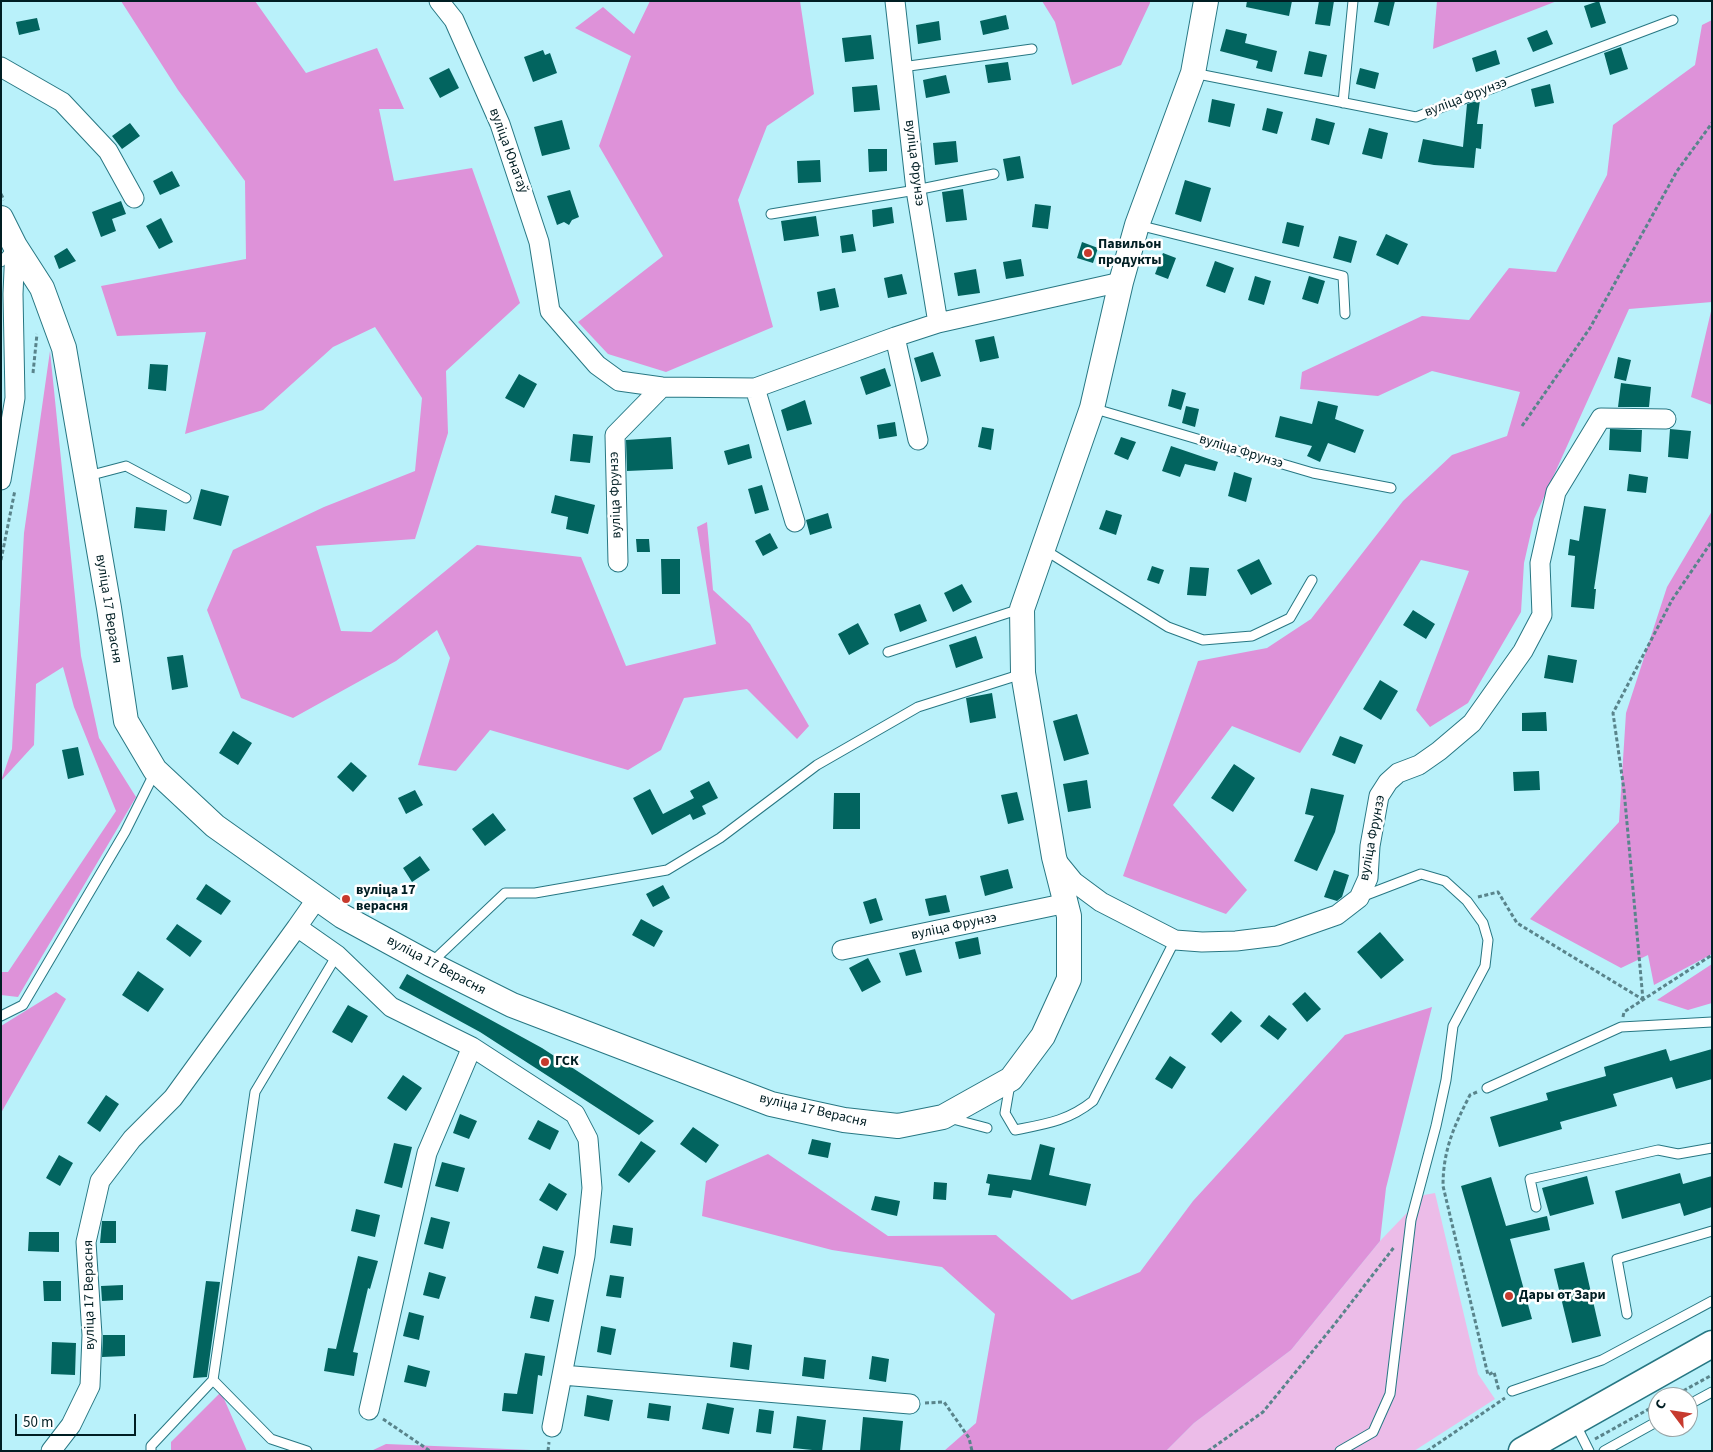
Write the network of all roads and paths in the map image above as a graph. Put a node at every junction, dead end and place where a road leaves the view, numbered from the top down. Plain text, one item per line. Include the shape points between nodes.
1 (439, 1) edge
2 (895, 1) edge
3 (1206, 1) edge
4 (1353, 1) edge
5 (1673, 20) dead end
6 (1032, 49) dead end
7 (1, 67) edge
8 (902, 67) junction
9 (1193, 73) junction
10 (1343, 103) junction
11 (1712, 123) edge
12 (994, 174) dead end
13 (916, 190) junction
14 (134, 198) dead end
15 (772, 214) dead end
16 (1, 218) edge
17 (1137, 225) junction
18 (8, 254) edge
19 (1121, 282) junction
20 (1346, 314) dead end
21 (938, 323) junction
22 (895, 337) junction
23 (662, 387) junction
24 (755, 388) junction
25 (1092, 408) junction
26 (1666, 419) dead end
27 (1522, 426) dead end
28 (918, 440) dead end
29 (86, 476) junction
30 (1, 480) edge
31 (1391, 488) dead end
32 (186, 498) dead end
33 (795, 522) dead end
34 (1712, 541) edge
35 (1044, 550) junction
36 (618, 562) dead end
37 (1312, 580) dead end
38 (1022, 608) junction
39 (888, 652) dead end
40 (1023, 673) junction
41 (155, 770) junction
42 (1054, 857) junction
43 (318, 898) junction
44 (1359, 898) junction
45 (1467, 901) junction
46 (1066, 903) junction
47 (296, 927) junction
48 (1175, 940) junction
49 (842, 950) dead end
50 (337, 955) junction
51 (1712, 955) edge
52 (430, 964) junction
53 (1643, 1000) junction
54 (1, 1016) edge
55 (1712, 1022) edge
56 (1621, 1027) junction
57 (472, 1046) junction
58 (1011, 1079) junction
59 (1487, 1088) joint
60 (943, 1117) junction
61 (987, 1128) dead end
62 (1712, 1148) edge
63 (1536, 1207) dead end
64 (1411, 1220) junction
65 (1712, 1232) edge
66 (1712, 1302) edge
67 (1628, 1314) dead end
68 (1712, 1344) edge
69 (562, 1375) junction
70 (1712, 1375) edge
71 (213, 1380) junction
72 (1690, 1387) edge
73 (1512, 1391) dead end
74 (1712, 1392) edge
75 (1698, 1400) edge
76 (910, 1404) joint
77 (1648, 1409) edge
78 (370, 1410) joint
79 (552, 1427) dead end
80 (1648, 1427) edge
81 (1583, 1439) edge
82 (51, 1451) edge
83 (151, 1451) edge
84 (307, 1451) edge
85 (430, 1451) edge
86 (972, 1451) edge
87 (1208, 1451) edge
88 (1340, 1451) edge
89 (1427, 1451) edge
90 (1522, 1451) edge
91 (1604, 1451) edge

1 - 23 street, вуліца Юнатаў via 454,20 500,124 539,242 550,311 597,366 618,381
2 - 8 street, вуліца Фрунзэ
3 - 9 street, вуліца Фрунзэ
4 - 10 lane
5 - 10 lane, вуліца Фрунзэ via 1416,117
6 - 8 lane
7 - 14 street via 62,102 108,152
8 - 13 street, вуліца Фрунзэ
9 - 10 lane, вуліца Фрунзэ
9 - 17 street, вуліца Фрунзэ
11 - 27 path via 1677,170 1590,328
12 - 13 lane
13 - 15 lane
13 - 21 street, вуліца Фрунзэ
16 - 18 street, вуліца 17 Верасня
17 - 19 street, вуліца Фрунзэ
17 - 20 lane via 1343,276
18 - 29 street, вуліца 17 Верасня via 42,288 64,348
18 - 30 street, вуліца 17 Верасня via 13,294 15,398
19 - 21 street
19 - 25 street, вуліца Фрунзэ
21 - 22 street
22 - 24 street
22 - 28 street
23 - 24 street
23 - 36 street, вуліца Фрунзэ via 615,435
24 - 33 street
25 - 31 lane, вуліца Фрунзэ via 1313,473
25 - 35 street, вуліца Фрунзэ
26 - 44 street, вуліца Фрунзэ via 1601,418 1556,492 1540,563 1542,615 1523,651 1472,723 1439,751 1388,782 1379,796 1368,878
29 - 32 lane via 126,466
29 - 41 street, вуліца 17 Верасня via 126,721
34 - 53 path via 1672,600 1613,714 1624,790
35 - 37 lane via 1168,627 1204,640 1252,636 1290,618
35 - 38 street, вуліца Фрунзэ
38 - 39 lane
38 - 40 street, вуліца Фрунзэ
40 - 42 street, вуліца Фрунзэ
40 - 52 lane via 918,707 817,765 720,838 667,870 535,893 505,893
41 - 43 street, вуліца 17 Верасня via 215,826
41 - 54 lane via 125,832 23,1005
42 - 46 street, вуліца 17 Верасня
42 - 48 street, вуліца Фрунзэ via 1074,882 1101,902
43 - 47 street, вуліца 17 Верасня
43 - 52 street, вуліца 17 Верасня via 342,916
44 - 45 lane via 1421,874 1445,881
44 - 48 street, вуліца Фрунзэ via 1337,914 1277,936 1202,942
45 - 53 path via 1498,892 1518,924
45 - 64 lane via 1488,940 1485,966 1453,1026 1446,1080
46 - 49 street, вуліца Фрунзэ
46 - 58 street, вуліца 17 Верасня via 1069,979 1043,1036
47 - 50 street
47 - 82 street, вуліца 17 Верасня via 173,1098 132,1139 100,1181 86,1242 92,1336 90,1386 71,1425
48 - 58 lane via 1093,1101 1059,1122 1015,1130 1005,1113
50 - 57 street via 391,1007
50 - 71 lane via 255,1092
51 - 53 path
52 - 60 street, вуліца 17 Верасня via 512,1005 771,1104 844,1120 898,1126
53 - 56 path via 1624,1012
55 - 56 lane
56 - 59 lane
57 - 69 street via 575,1114 588,1138 592,1188 585,1256
57 - 78 street via 427,1152
58 - 60 street, вуліца 17 Верасня
59 - 89 path via 1470,1095 1453,1128 1443,1163 1443,1186 1488,1374 1494,1372 1502,1401
60 - 61 lane
62 - 63 lane via 1678,1154 1658,1150 1530,1179
64 - 87 path via 1405,1234 1334,1326 1262,1412
64 - 88 lane via 1390,1394 1373,1432
65 - 67 lane via 1617,1259
66 - 73 lane via 1602,1360
68 - 81 main road
69 - 76 street
69 - 79 street
70 - 72 path
71 - 83 lane via 151,1446
71 - 84 lane via 271,1439
74 - 75 lane
76 - 86 path via 944,1402 969,1438
77 - 81 path
78 - 85 path
80 - 91 lane
81 - 90 main road

